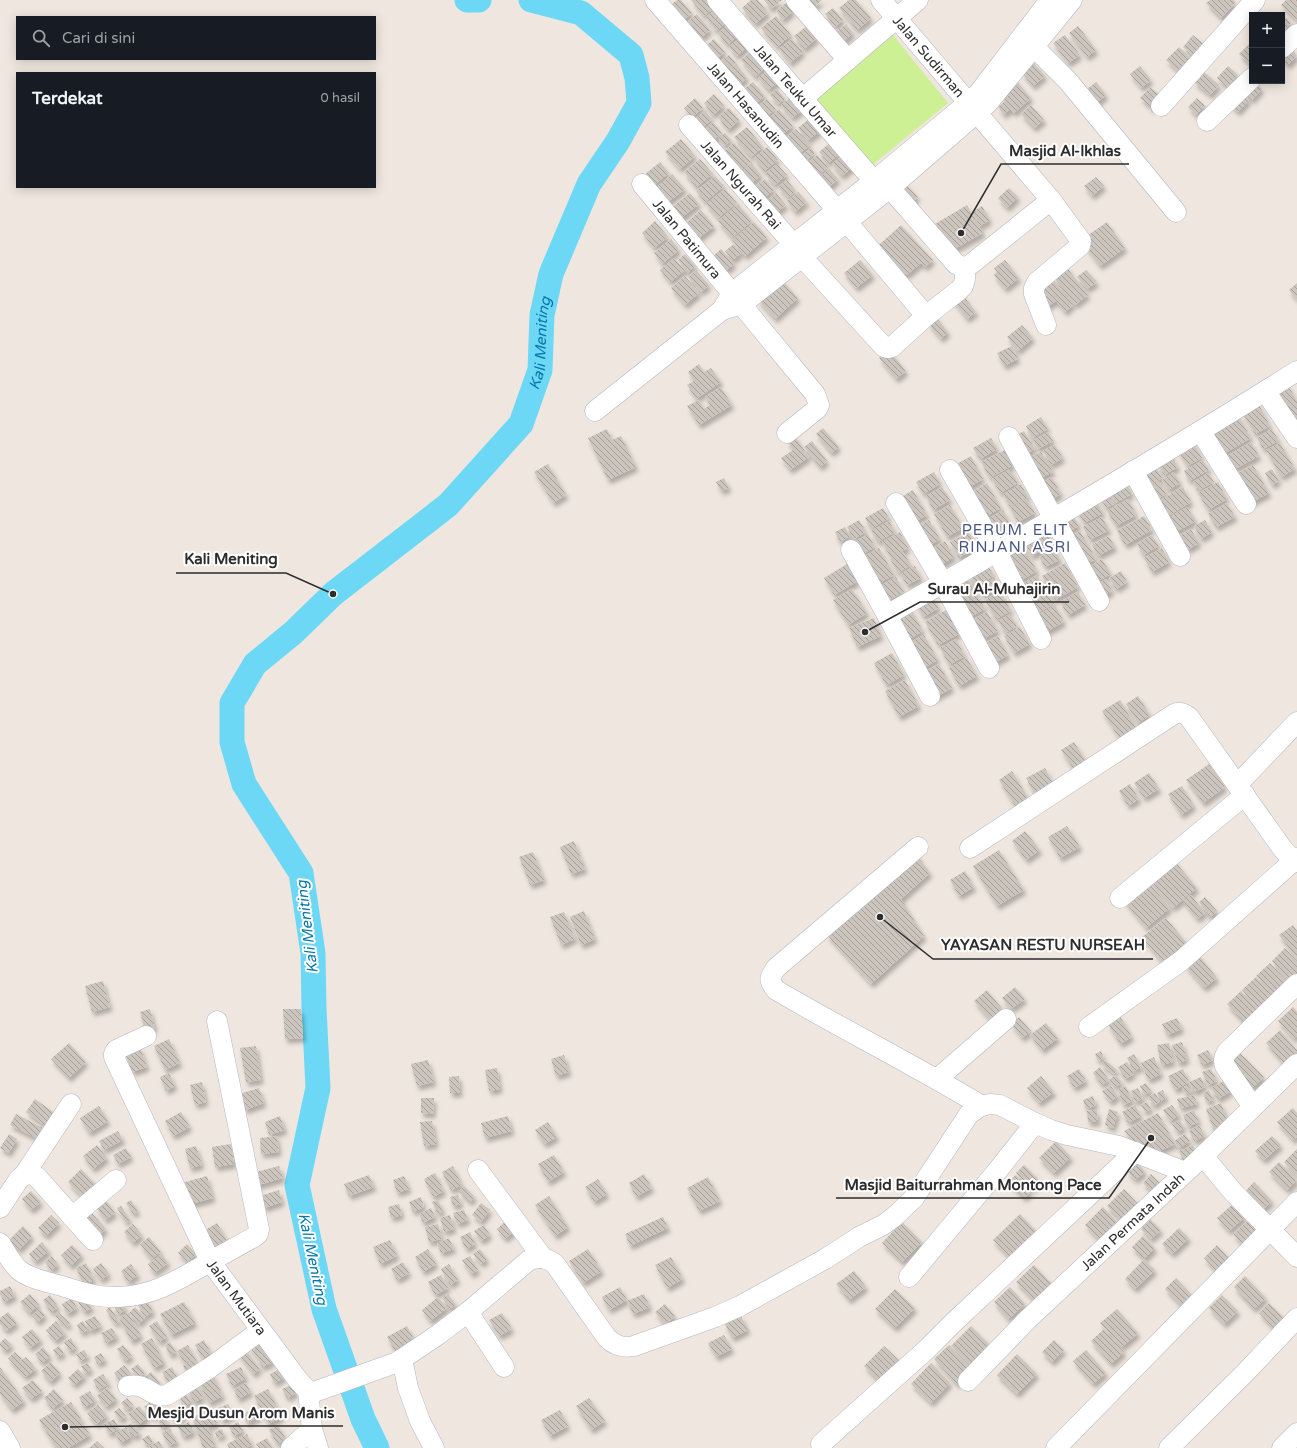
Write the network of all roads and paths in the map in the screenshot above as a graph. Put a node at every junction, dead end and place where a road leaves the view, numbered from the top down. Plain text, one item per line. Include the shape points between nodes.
1 (655, 0) edge
2 (717, 0) edge
3 (796, 0) edge
4 (881, 0) edge
5 (1072, 0) edge
6 (1255, 0) edge
7 (1049, 1) edge
8 (904, 7) edge
9 (1297, 34) edge
10 (1285, 45) edge
11 (1034, 47) junction
12 (848, 60) junction
13 (1249, 81) edge
14 (802, 99) junction
15 (978, 104) junction
16 (1161, 106) dead end
17 (1207, 121) dead end
18 (689, 124) dead end
19 (642, 184) dead end
20 (882, 185) junction
21 (1051, 200) junction
22 (1176, 212) dead end
23 (842, 216) junction
24 (798, 251) junction
25 (965, 267) junction
26 (737, 298) junction
27 (926, 316) junction
28 (1046, 325) dead end
29 (1297, 371) edge
30 (1265, 391) junction
31 (595, 411) dead end
32 (1201, 432) junction
33 (787, 433) dead end
34 (1009, 437) dead end
35 (1297, 438) edge
36 (950, 470) dead end
37 (1133, 471) junction
38 (896, 503) dead end
39 (1246, 504) dead end
40 (1053, 518) junction
41 (851, 550) dead end
42 (997, 552) junction
43 (1180, 556) dead end
44 (943, 583) junction
45 (1099, 601) dead end
46 (887, 614) junction
47 (1041, 639) dead end
48 (989, 668) dead end
49 (930, 696) dead end
50 (1297, 722) edge
51 (1241, 790) junction
52 (918, 847) dead end
53 (970, 848) dead end
54 (1296, 860) edge
55 (1120, 898) dead end
56 (1297, 984) edge
57 (1006, 1019) dead end
58 (217, 1021) dead end
59 (1089, 1027) dead end
60 (146, 1036) dead end
61 (1297, 1064) edge
62 (937, 1079) junction
63 (71, 1104) dead end
64 (982, 1106) junction
65 (1253, 1107) junction
66 (1035, 1123) junction
67 (1135, 1152) junction
68 (1203, 1156) junction
69 (478, 1170) dead end
70 (1185, 1172) junction
71 (24, 1175) junction
72 (116, 1180) dead end
73 (1297, 1202) edge
74 (0, 1208) edge
75 (72, 1217) junction
76 (1270, 1230) junction
77 (93, 1240) dead end
78 (0, 1243) edge
79 (1297, 1257) edge
80 (543, 1258) junction
81 (210, 1261) junction
82 (8, 1270) edge
83 (908, 1277) dead end
84 (468, 1312) junction
85 (1297, 1318) edge
86 (260, 1331) junction
87 (398, 1361) junction
88 (504, 1367) dead end
89 (968, 1381) dead end
90 (128, 1386) dead end
91 (314, 1391) junction
92 (312, 1429) junction
93 (0, 1431) edge
94 (1297, 1433) edge
95 (821, 1444) dead end
96 (10, 1448) edge
97 (291, 1448) edge
98 (318, 1448) edge
99 (434, 1448) edge
100 (1056, 1448) edge
101 (1169, 1448) edge
102 (1282, 1448) edge

1 - 23 street, Jalan Hasanudin
2 - 14 street, Jalan Teuku Umar
3 - 12 street
4 - 8 street, Jalan Sudirman
5 - 11 street
6 - 16 street
7 - 15 street
8 - 12 street
8 - 15 street, Jalan Sudirman
9 - 10 street
11 - 15 street
11 - 22 street via 1068,81
12 - 14 street
13 - 17 street
14 - 20 street, Jalan Teuku Umar
15 - 20 street
15 - 21 street, Jalan Sudirman
18 - 24 street, Jalan Ngurah Rai
19 - 26 street, Jalan Patimura
20 - 23 street
20 - 25 street, Jalan Teuku Umar via 956,264
21 - 25 street
21 - 28 street, Jalan Sudirman via 1082,241 1080,246 1037,282 1034,288
23 - 24 street
23 - 27 street, Jalan Hasanudin
24 - 26 street
24 - 27 street, Jalan Ngurah Rai via 884,347 892,347
25 - 27 street, Jalan Ngurah Rai via 963,286
26 - 31 street
26 - 33 street, Jalan Patimura via 818,399 817,409
29 - 30 street
30 - 32 street
30 - 35 street
32 - 37 street
32 - 39 street
34 - 40 street
36 - 42 street
37 - 40 street
37 - 43 street
38 - 44 street
40 - 42 street
40 - 45 street
41 - 46 street
42 - 44 street
42 - 47 street
44 - 46 street
44 - 48 street
46 - 49 street
50 - 51 street
51 - 53 street via 1189,717 1175,713
51 - 54 street via 1282,848
51 - 55 street
52 - 62 street via 776,968 770,977 770,983 776,990 836,1025
54 - 59 street via 1181,961
56 - 65 street via 1224,1057 1226,1066
57 - 62 street
58 - 81 street via 259,1229 254,1237
60 - 81 street via 116,1050 114,1058
61 - 65 street, Jalan Permata Indah
62 - 64 street
63 - 71 street
64 - 66 street via 1000,1105
64 - 80 street via 966,1118 914,1198 883,1225 740,1306 634,1346 619,1346 612,1342 555,1264
65 - 68 street, Jalan Permata Indah
66 - 67 street via 1067,1135
66 - 83 street
67 - 70 street
67 - 95 street via 926,1350
68 - 70 street, Jalan Permata Indah
68 - 76 street
69 - 80 street
70 - 89 street, Jalan Permata Indah via 1028,1319
71 - 74 street
71 - 75 street via 37,1177
72 - 75 street
73 - 76 street
75 - 77 street
76 - 79 street
76 - 100 street
78 - 82 street, Jalan Mutiara
80 - 84 street via 528,1261
81 - 82 street, Jalan Mutiara via 179,1280 154,1291 117,1297 80,1292
81 - 86 street, Jalan Mutiara
84 - 87 street
84 - 88 street
85 - 101 street
86 - 90 street via 167,1396 161,1397 137,1384
86 - 91 street, Jalan Mutiara via 298,1380
87 - 91 street
87 - 99 street via 420,1421
91 - 92 street
92 - 97 street
92 - 98 street
93 - 96 street
94 - 102 street

